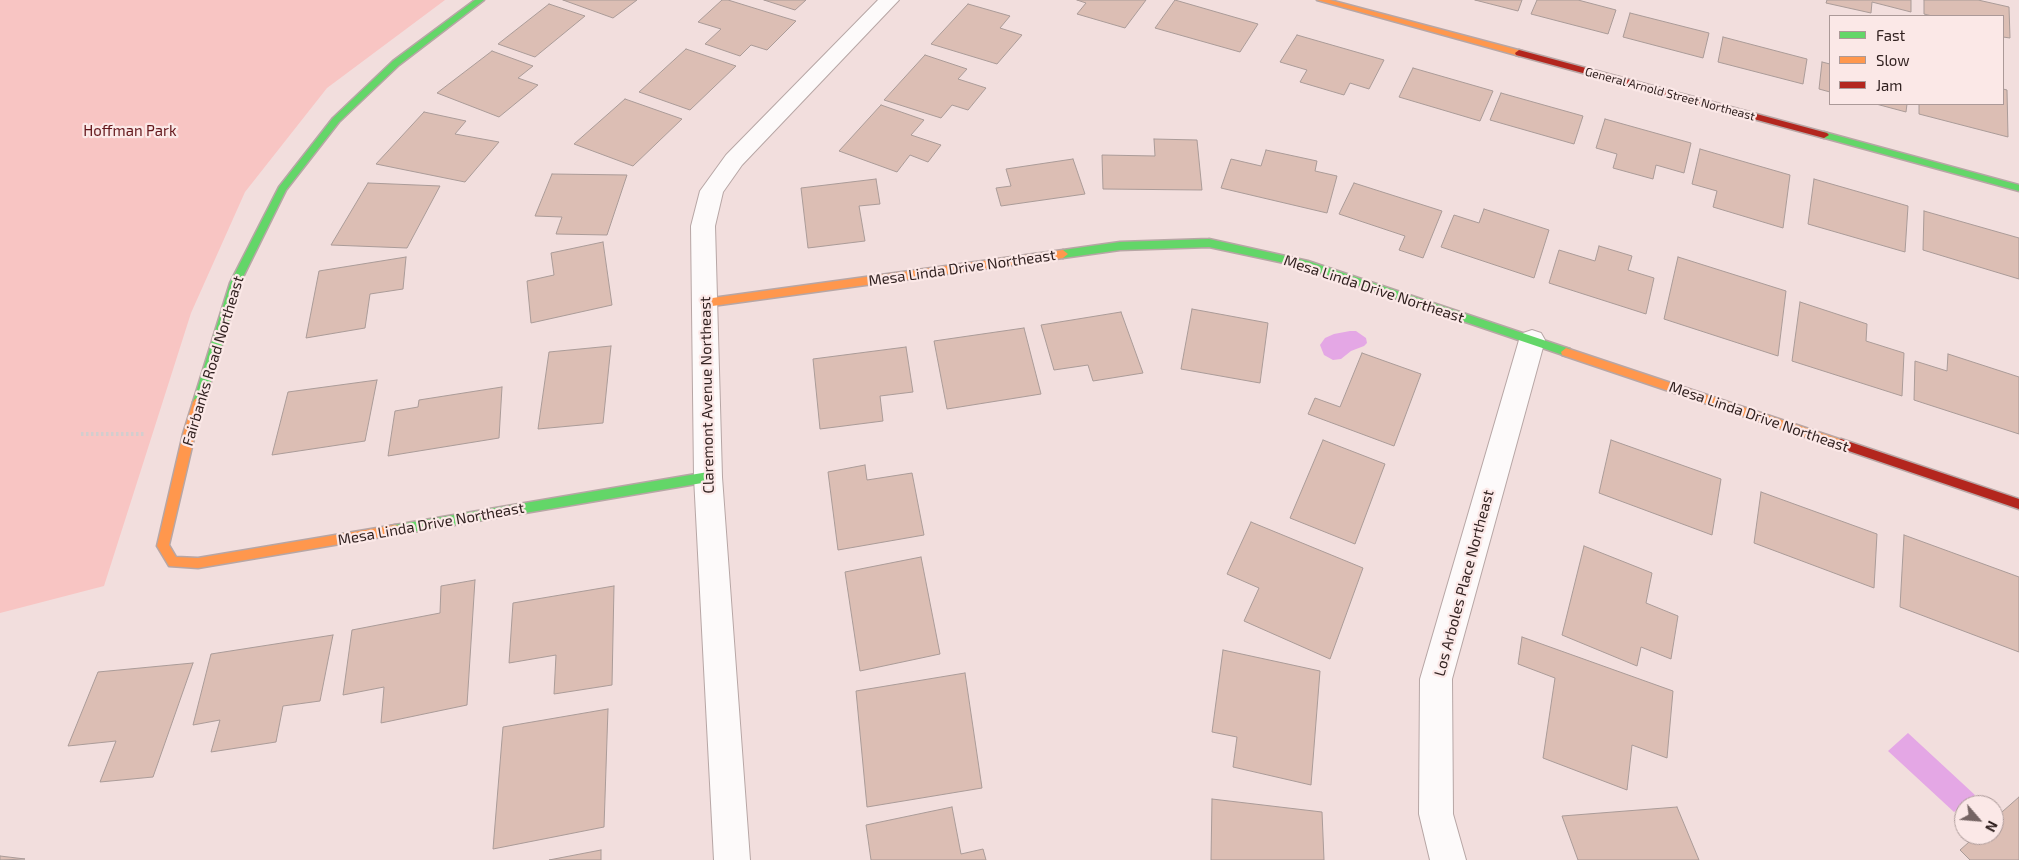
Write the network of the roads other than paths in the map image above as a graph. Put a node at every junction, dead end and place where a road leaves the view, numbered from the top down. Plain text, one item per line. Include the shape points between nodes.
1 (480, 0) edge
2 (889, 0) edge
3 (1321, 0) edge
4 (2019, 188) edge
5 (705, 304) junction
6 (1532, 340) junction
7 (708, 477) junction
8 (2019, 504) edge
9 (163, 546) joint
10 (732, 860) edge
11 (1448, 860) edge

1 - 9 street, Fairbanks Road Northeast via 396,63 336,120 282,190 235,284 189,434
2 - 5 street, Claremont Avenue Northeast via 734,160 712,191 703,226
3 - 4 street, General Arnold Street Northeast
5 - 6 street, Mesa Linda Drive Northeast via 1120,246 1209,243 1304,264
5 - 7 street, Claremont Avenue Northeast
6 - 8 street, Mesa Linda Drive Northeast
6 - 11 street, Los Arboles Place Northeast via 1436,679 1436,814
7 - 9 street, Mesa Linda Drive Northeast via 198,563 173,562
7 - 10 street, Claremont Avenue Northeast

